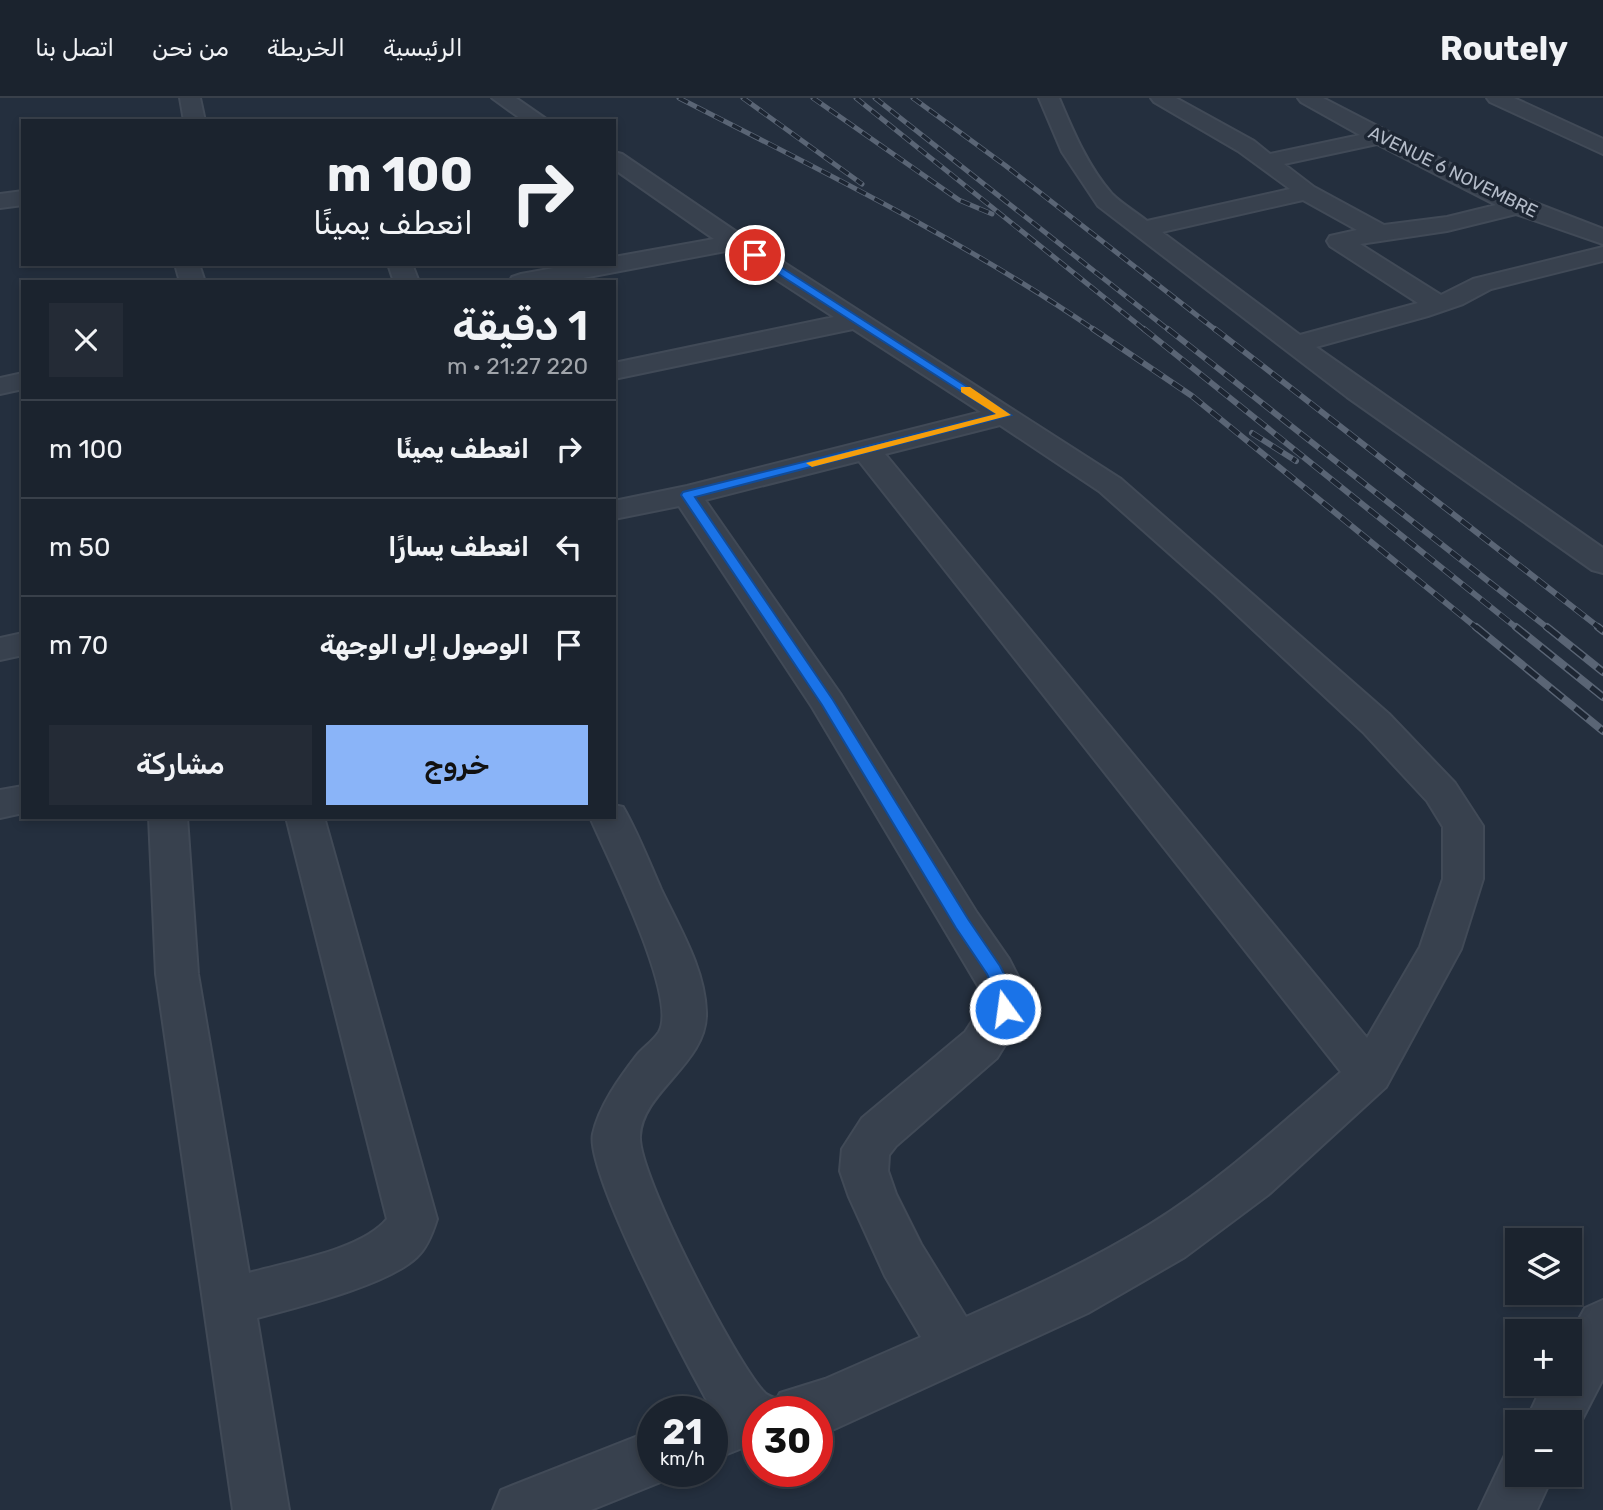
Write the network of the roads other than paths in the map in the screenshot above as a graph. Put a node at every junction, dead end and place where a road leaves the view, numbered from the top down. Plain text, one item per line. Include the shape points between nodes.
1 (190, 98) edge
2 (502, 98) edge
3 (1049, 98) edge
4 (1161, 98) edge
5 (1308, 98) edge
6 (1497, 98) edge
7 (195, 119) edge
8 (536, 119) edge
9 (1382, 137) junction
10 (1603, 147) edge
11 (616, 160) edge
12 (1266, 161) junction
13 (1304, 191) junction
14 (21, 198) edge
15 (0, 201) edge
16 (1520, 206) junction
17 (1143, 229) junction
18 (1380, 233) junction
19 (1603, 237) edge
20 (735, 242) junction
21 (1603, 254) edge
22 (616, 264) edge
23 (607, 266) edge
24 (532, 280) edge
25 (1438, 304) junction
26 (858, 320) junction
27 (1295, 345) junction
28 (616, 371) edge
29 (21, 381) edge
30 (0, 386) edge
31 (1005, 415) junction
32 (866, 450) junction
33 (687, 495) junction
34 (616, 510) edge
35 (1603, 563) edge
36 (21, 644) edge
37 (0, 649) edge
38 (21, 799) edge
39 (0, 804) edge
40 (168, 819) edge
41 (306, 819) edge
42 (610, 819) edge
43 (1370, 1074) junction
44 (230, 1303) junction
45 (1603, 1325) edge
46 (956, 1348) junction
47 (833, 1403) edge
48 (742, 1409) edge
49 (1559, 1410) edge
50 (637, 1463) edge
51 (1519, 1487) edge
52 (261, 1510) edge
53 (521, 1510) edge
54 (1507, 1510) edge

1 - 7 street
2 - 8 street
3 - 17 street via 1086,176 1106,201
4 - 12 street
5 - 9 street, AVENUE 6 NOVEMBRE
6 - 10 street
9 - 12 street
9 - 16 street, AVENUE 6 NOVEMBRE
11 - 20 street
12 - 13 street
13 - 17 street
13 - 18 street
14 - 15 street
16 - 18 street via 1447,224
16 - 19 street, AVENUE 6 NOVEMBRE
17 - 27 street
18 - 25 street via 1339,241
20 - 22 street
20 - 26 street
21 - 25 street via 1482,284
23 - 24 street
25 - 27 street
26 - 28 street
26 - 31 street
27 - 35 street
29 - 30 street
31 - 32 street
31 - 43 street via 1110,485 1247,604 1376,723 1441,792 1463,826 1463,879 1440,949
32 - 33 street
32 - 43 street
33 - 34 street
33 - 46 street via 828,703 1006,996 1005,1009 981,1045 879,1132 866,1149 864,1171 873,1197 903,1260
36 - 37 street
38 - 39 street
40 - 44 street via 177,974
41 - 44 street via 411,1227 402,1239 364,1261
42 - 48 street via 678,973 684,1010 674,1049 656,1066 629,1106 615,1138 622,1165 679,1295
43 - 46 street via 1251,1180 1167,1241 1070,1296
44 - 52 street
45 - 49 street
46 - 47 street
50 - 53 street
51 - 54 street

